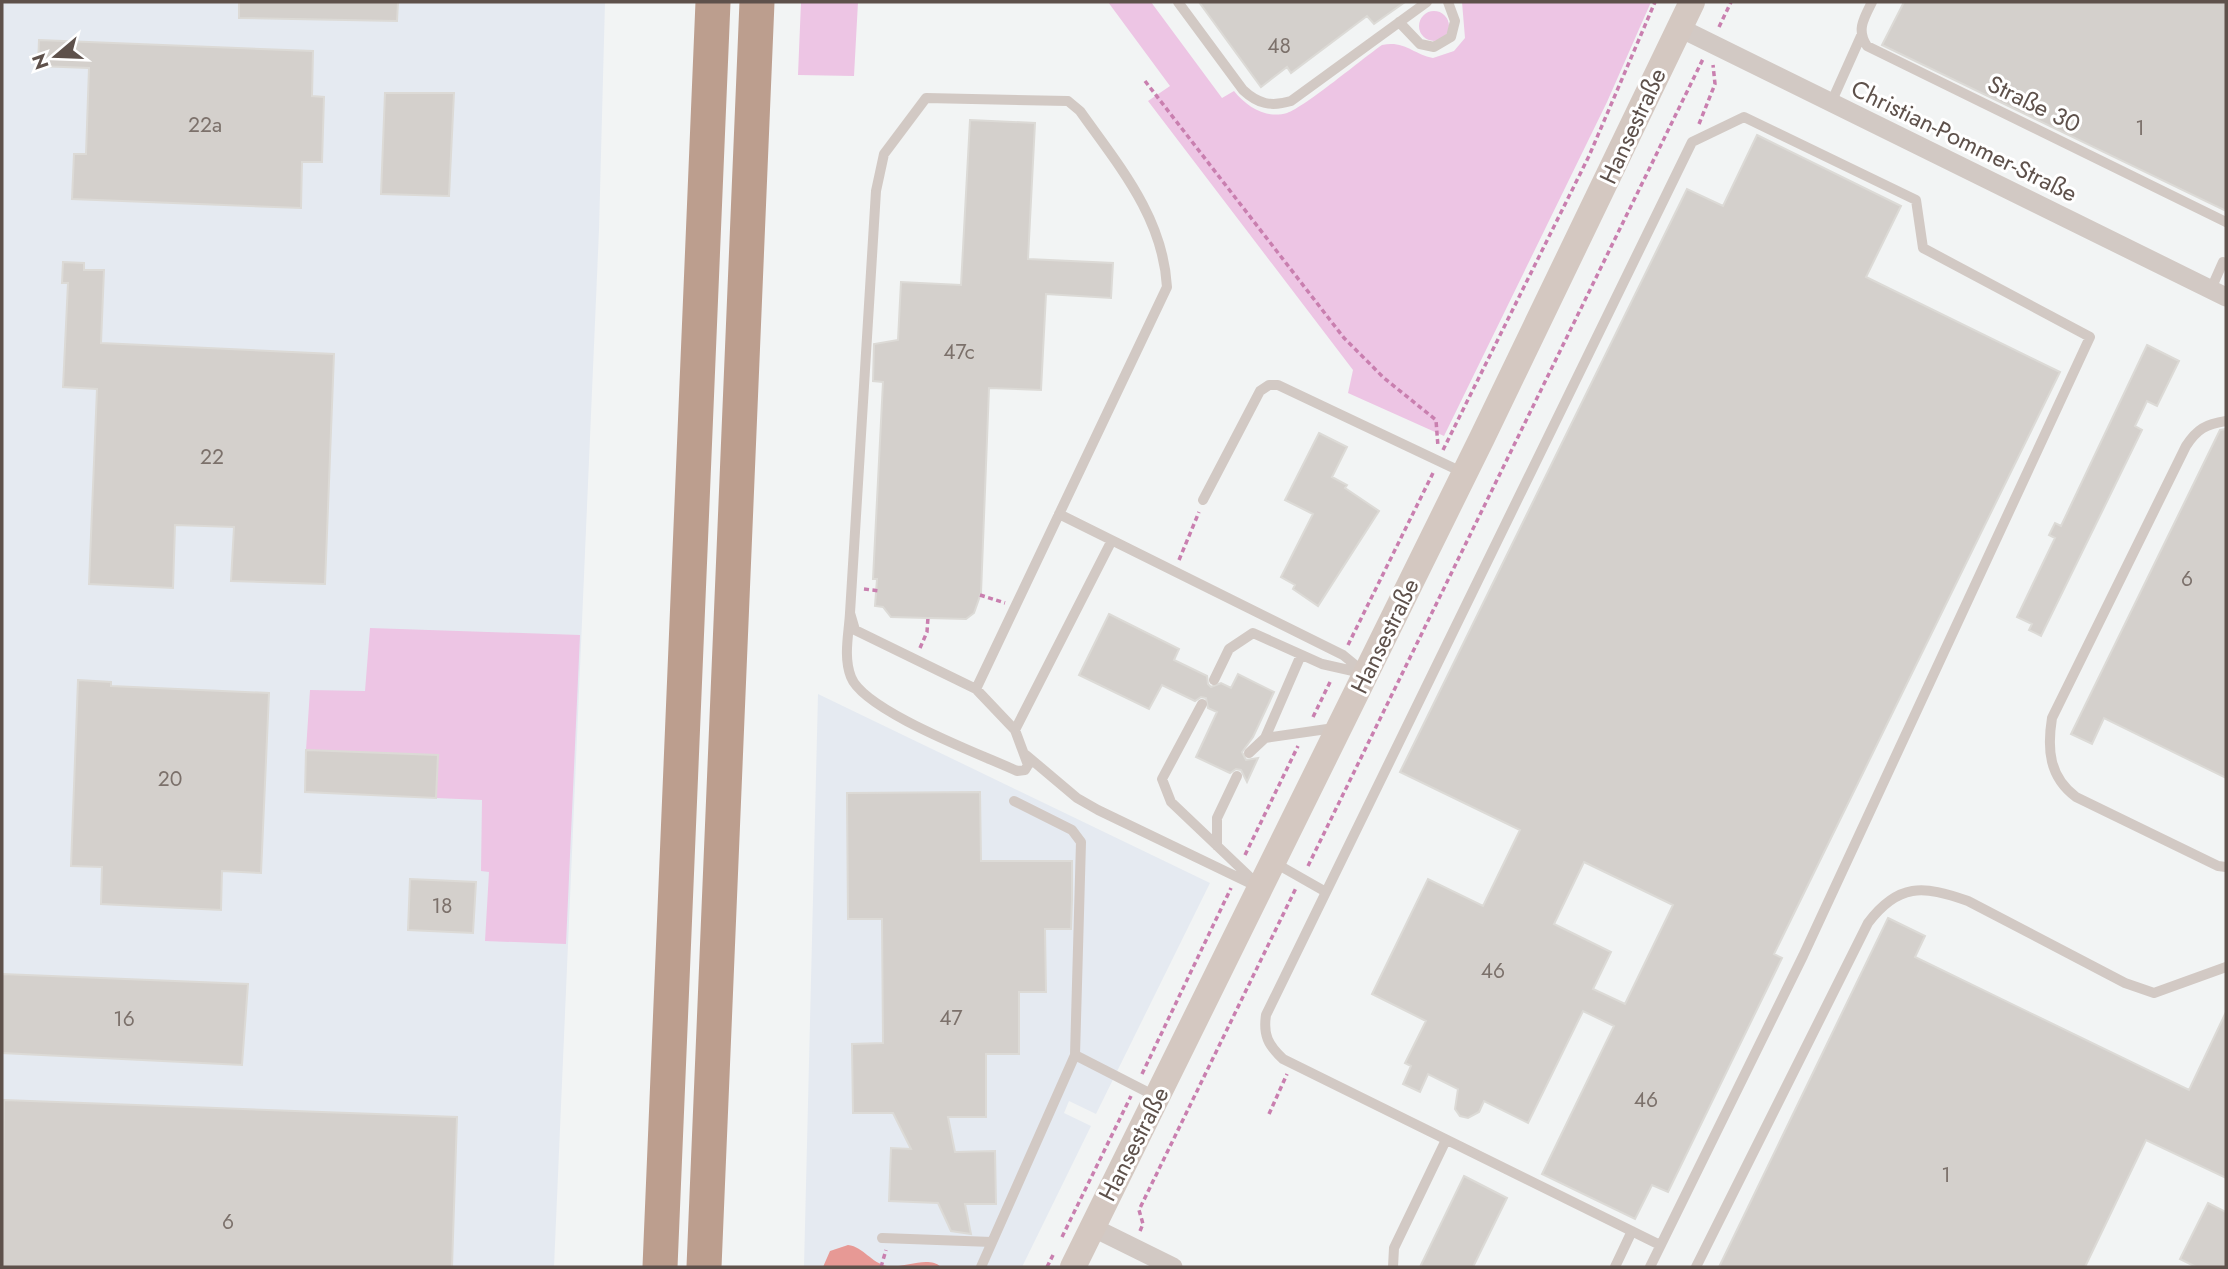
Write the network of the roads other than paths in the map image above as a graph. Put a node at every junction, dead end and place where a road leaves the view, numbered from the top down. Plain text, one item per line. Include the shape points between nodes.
1 (713, 2) edge
2 (757, 2) edge
3 (1178, 2) edge
4 (1427, 2) edge
5 (1448, 2) edge
6 (1692, 2) edge
7 (1872, 2) edge
8 (1399, 23) junction
9 (1680, 28) junction
10 (1861, 36) junction
11 (1831, 103) junction
12 (2226, 222) edge
13 (2223, 262) dead end
14 (2219, 293) edge
15 (2226, 421) edge
16 (1465, 473) junction
17 (1203, 500) road end
18 (1059, 514) junction
19 (1111, 542) junction
20 (850, 613) junction
21 (1301, 655) junction
22 (1366, 674) junction
23 (1214, 680) dead end
24 (976, 689) junction
25 (1202, 704) dead end
26 (1340, 728) junction
27 (1015, 730) junction
28 (1265, 738) junction
29 (1249, 753) dead end
30 (1026, 755) junction
31 (1237, 776) dead end
32 (1014, 801) dead end
33 (1217, 846) junction
34 (1274, 862) junction
35 (2226, 867) edge
36 (1238, 872) junction
37 (1261, 888) junction
38 (1326, 892) junction
39 (2226, 967) edge
40 (1075, 1055) junction
41 (1147, 1092) junction
42 (1446, 1140) junction
43 (1092, 1227) junction
44 (1632, 1231) junction
45 (882, 1238) dead end
46 (992, 1242) junction
47 (1660, 1245) junction
48 (660, 1267) edge
49 (704, 1267) edge
50 (981, 1267) edge
51 (1073, 1267) edge
52 (1173, 1267) edge
53 (1393, 1267) edge
54 (1615, 1267) edge
55 (1650, 1267) edge
56 (1696, 1267) edge

1 - 48 highway
2 - 49 highway
3 - 8 lane via 1243,90 1265,104 1291,101
4 - 8 lane
5 - 8 lane via 1455,21 1451,37 1434,47 1420,44
6 - 9 main road, Hansestraße
7 - 10 lane
9 - 11 street, Christian-Pommer-Straße
9 - 16 main road, Hansestraße
10 - 11 lane
10 - 12 lane, Straße 30 via 1867,46
11 - 14 street, Christian-Pommer-Straße
13 - 14 lane
15 - 35 lane via 2196,431 2186,446 2052,718 2048,743 2059,780 2076,797
16 - 17 lane via 1278,385 1269,385 1260,391
16 - 22 main road, Hansestraße
18 - 19 lane
18 - 20 lane via 1167,287 1156,228 1143,201 1080,111 1068,101 926,98 884,154 876,191
18 - 24 lane
19 - 22 lane via 1343,655
19 - 27 lane
20 - 24 lane via 855,631
20 - 30 lane via 847,662 863,696 1017,771 1026,770
21 - 22 lane via 1337,670
21 - 23 lane via 1253,634 1229,649
21 - 28 lane
22 - 26 main road, Hansestraße
24 - 27 lane
25 - 33 lane via 1163,779 1171,802
26 - 28 lane
26 - 34 main road, Hansestraße
27 - 30 lane
28 - 29 lane
30 - 36 lane via 1098,810
31 - 33 lane via 1217,818
32 - 40 lane via 1072,830 1081,842
33 - 36 lane
34 - 37 main road, Hansestraße
34 - 38 lane
36 - 37 lane
37 - 41 main road, Hansestraße
38 - 42 lane via 1266,1015 1266,1038 1291,1063
38 - 47 lane via 1692,142 1744,117 1916,200 1923,248 2090,337 1803,956
39 - 56 lane via 2154,993 2125,983 1944,892 1910,889 1883,902 1868,923
40 - 41 lane
40 - 46 lane
41 - 43 main road, Hansestraße
42 - 44 lane
42 - 53 lane via 1394,1248
43 - 51 main road, Hansestraße
43 - 52 street
44 - 47 lane
44 - 54 lane
45 - 46 lane
46 - 50 lane
47 - 55 lane

